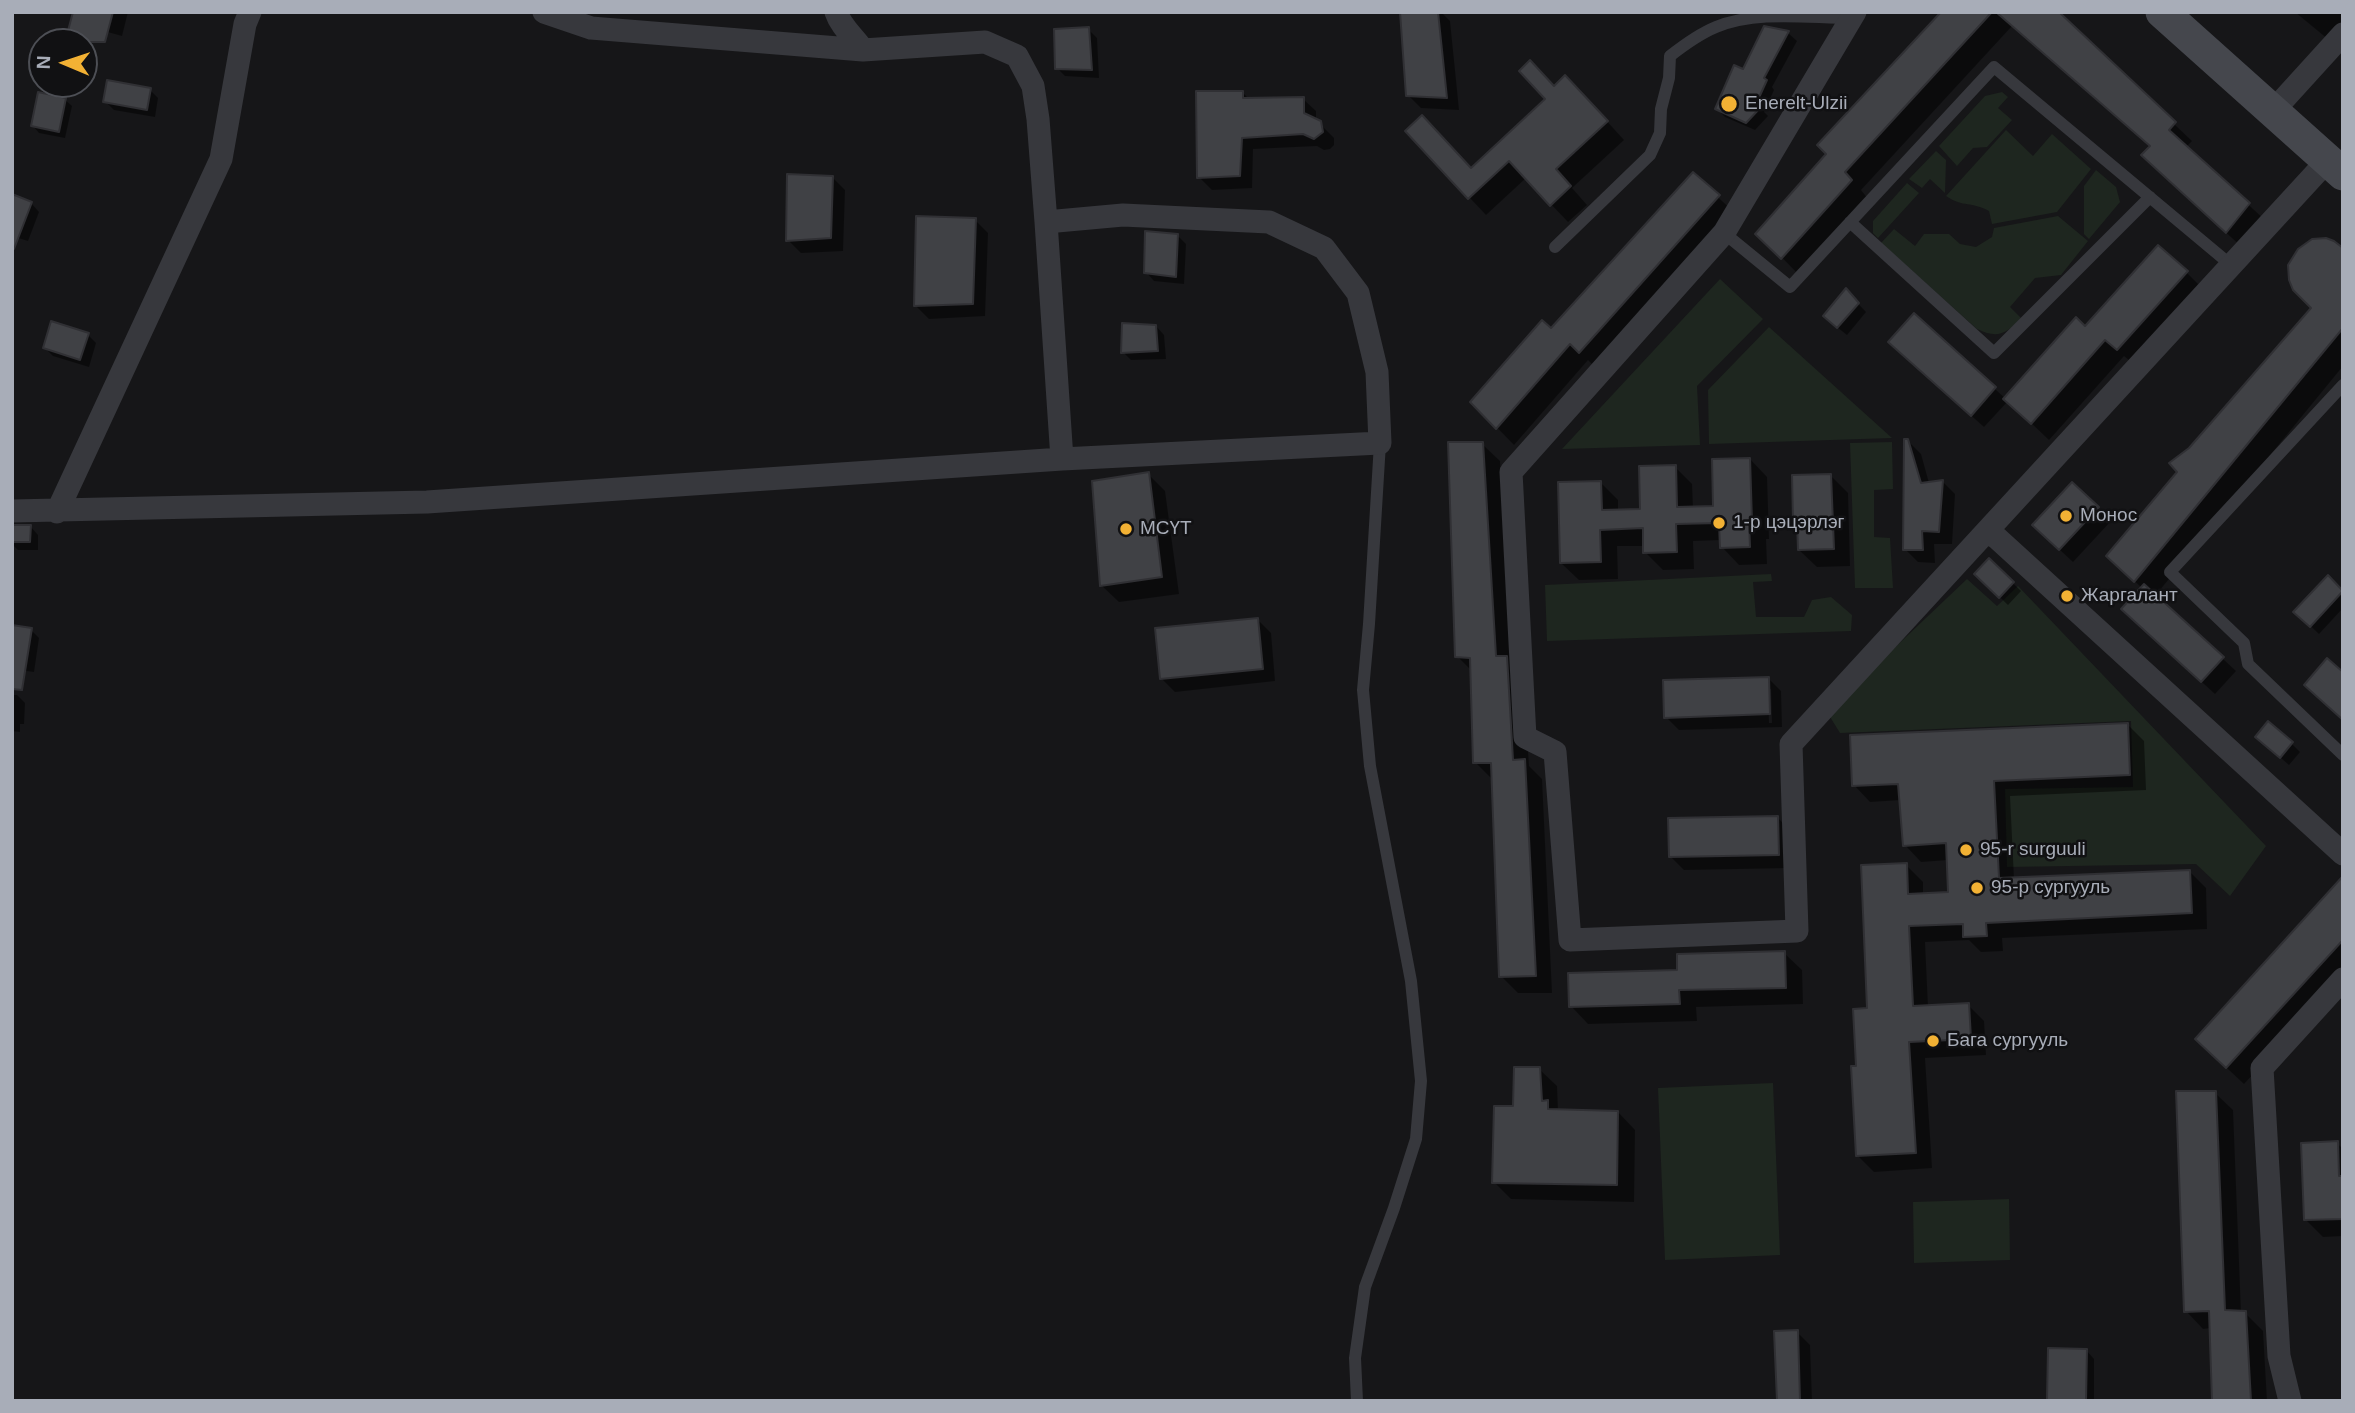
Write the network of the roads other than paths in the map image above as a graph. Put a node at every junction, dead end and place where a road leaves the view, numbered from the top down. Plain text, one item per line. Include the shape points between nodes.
1 (250, 12) edge
2 (544, 12) edge
3 (836, 12) edge
4 (2162, 12) edge
5 (1853, 15) edge
6 (2343, 34) edge
7 (863, 50) junction
8 (2273, 111) junction
9 (2335, 167) edge
10 (2150, 197) junction
11 (1046, 222) junction
12 (1850, 222) junction
13 (1724, 233) junction
14 (1555, 247) dead end
15 (2231, 265) junction
16 (2343, 385) edge
17 (1380, 443) junction
18 (1062, 459) junction
19 (12, 512) edge
20 (57, 512) junction
21 (1987, 531) junction
22 (2343, 755) edge
23 (2343, 854) edge
24 (2343, 979) edge
25 (1357, 1401) edge
26 (2290, 1401) edge

1 - 20 street via 221,159
2 - 7 street via 591,28
3 - 7 street via 840,24
4 - 8 main road
5 - 13 street
5 - 14 lane via 1754,18 1717,26 1670,56 1660,133 1650,155
6 - 8 street
7 - 11 street via 985,42 1017,56 1033,86
8 - 9 main road
9 - 15 street
10 - 12 lane via 1994,353
10 - 12 lane via 1994,66
10 - 15 lane
11 - 17 street via 1123,215 1269,222 1324,248 1358,293 1377,372
11 - 18 street
12 - 13 lane via 1790,287
13 - 21 street via 1511,472 1525,737 1555,752 1570,940 1797,932 1791,744
15 - 21 street
16 - 22 lane via 2170,572 2244,643 2248,664
17 - 18 street
17 - 25 lane via 1363,690 1370,766 1412,981 1421,1081 1416,1139 1364,1287 1355,1358
18 - 20 street via 427,502
19 - 20 street
21 - 23 street
24 - 26 street via 2262,1068 2279,1356

